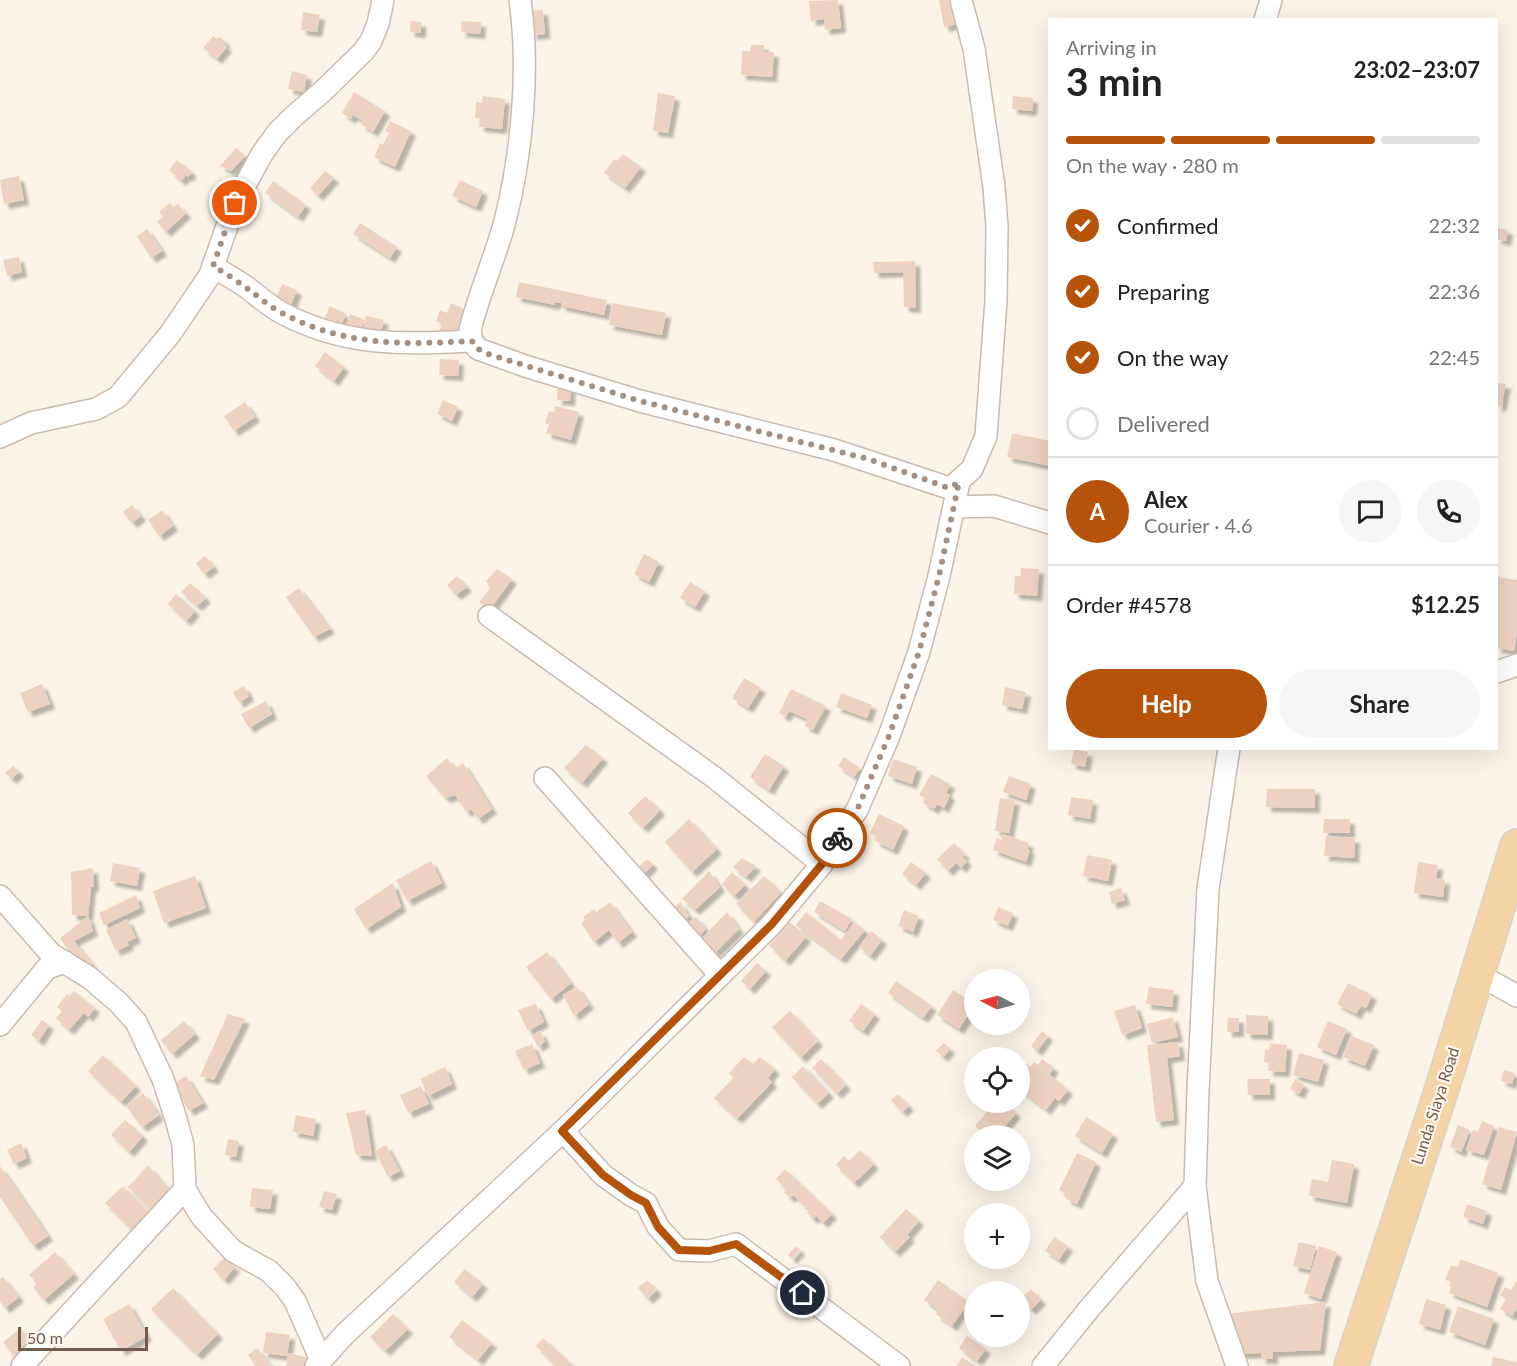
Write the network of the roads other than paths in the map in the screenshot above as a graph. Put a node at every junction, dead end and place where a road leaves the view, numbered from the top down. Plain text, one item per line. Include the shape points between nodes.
1 (383, 0) edge
2 (520, 0) edge
3 (962, 0) edge
4 (1271, 0) edge
5 (1266, 18) edge
6 (213, 266) junction
7 (472, 341) junction
8 (0, 437) edge
9 (959, 482) junction
10 (954, 507) junction
11 (1048, 522) edge
12 (489, 616) dead end
13 (1517, 665) edge
14 (1498, 672) edge
15 (1229, 750) edge
16 (545, 778) dead end
17 (1517, 846) edge
18 (822, 864) junction
19 (0, 896) edge
20 (65, 962) junction
21 (1476, 973) junction
22 (720, 975) junction
23 (1517, 996) edge
24 (0, 1025) edge
25 (562, 1131) junction
26 (1195, 1186) junction
27 (185, 1189) junction
28 (319, 1363) edge
29 (22, 1366) edge
30 (899, 1366) edge
31 (1043, 1366) edge
32 (1237, 1366) edge
33 (1350, 1366) edge

1 - 6 street via 371,41 363,52 277,133 262,154 235,203
2 - 7 street via 524,68 516,163 505,222 470,330
3 - 9 street via 974,49 990,158 997,247 986,435 972,469
4 - 5 street
6 - 7 street via 279,312 329,333 393,344
6 - 8 street via 170,334 118,398 96,409 31,423
7 - 9 street via 488,354 640,401 834,450 946,487
9 - 10 street
10 - 11 street via 994,506
10 - 18 street via 919,652 896,715 857,810
12 - 18 street via 715,778
13 - 14 street
15 - 26 street via 1208,889
16 - 22 street
17 - 21 main road, Lunda Siaya Road
18 - 22 street via 772,924
19 - 20 street via 51,954
20 - 24 street via 47,968
20 - 27 street via 96,983 136,1022 163,1079 176,1119 183,1145
21 - 23 street
21 - 33 main road, Lunda Siaya Road
22 - 25 street
25 - 28 street
25 - 30 street via 603,1175 646,1203 658,1227 679,1250 709,1251 736,1244
26 - 31 street
26 - 32 street via 1207,1281
27 - 28 street via 201,1216 233,1251 269,1271 285,1287 295,1301
27 - 29 street

